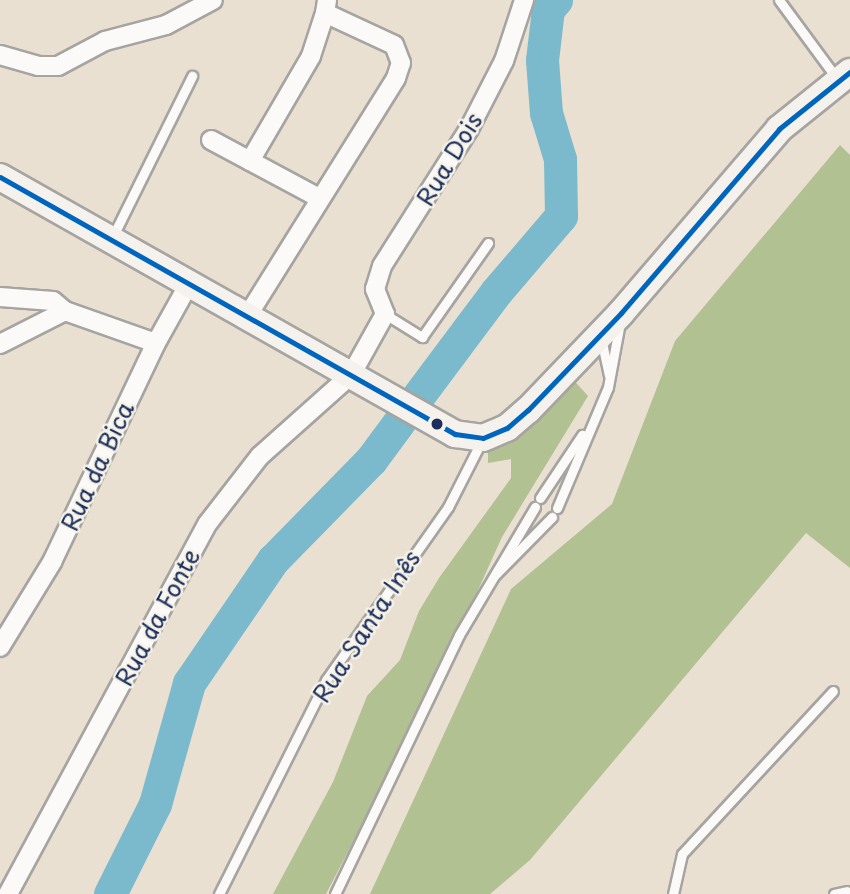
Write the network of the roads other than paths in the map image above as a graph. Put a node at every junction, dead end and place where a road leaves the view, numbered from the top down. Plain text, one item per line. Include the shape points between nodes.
1 (213, 0) edge
2 (524, 0) edge
3 (779, 0) edge
4 (326, 7) edge
5 (0, 55) edge
6 (192, 76) dead end
7 (844, 76) edge
8 (211, 140) dead end
9 (250, 161) junction
10 (0, 177) edge
11 (319, 198) junction
12 (112, 238) junction
13 (488, 243) dead end
14 (190, 282) junction
15 (0, 297) edge
16 (65, 311) junction
17 (621, 313) junction
18 (385, 314) junction
19 (248, 315) junction
20 (599, 336) junction
21 (156, 343) junction
22 (0, 344) edge
23 (351, 375) junction
24 (608, 387) junction
25 (591, 422) junction
26 (483, 438) junction
27 (492, 577) junction
28 (0, 647) edge
29 (833, 691) dead end
30 (848, 890) edge
31 (8, 894) edge
32 (219, 894) edge
33 (335, 894) edge
34 (673, 894) edge
35 (834, 894) edge

1 - 5 street via 166,25 105,41 58,66 38,66
2 - 18 street, Rua Dois via 504,61 469,129 376,280
3 - 7 lane
4 - 9 street via 311,56
4 - 11 street via 394,45 401,63 396,78
6 - 12 lane
7 - 17 main road via 779,129
8 - 9 street
9 - 11 street
10 - 12 main road
11 - 19 street
12 - 14 main road
13 - 18 lane via 422,337
14 - 19 main road
14 - 21 street, Rua da Bica
15 - 16 street via 53,302
16 - 21 street
16 - 22 street
17 - 20 main road
17 - 24 lane
18 - 23 street, Rua da Fonte
19 - 23 main road
20 - 24 lane via 607,357
20 - 26 main road via 528,410 507,428
21 - 28 street, Rua da Bica via 52,562
23 - 26 main road via 455,434
23 - 31 street, Rua da Fonte via 260,456 208,523
24 - 25 lane
25 - 27 lane
25 - 27 lane via 554,512
26 - 32 lane, Rua Santa Inês via 448,507 326,680
27 - 33 lane via 459,635
29 - 34 lane via 681,853
30 - 35 lane

